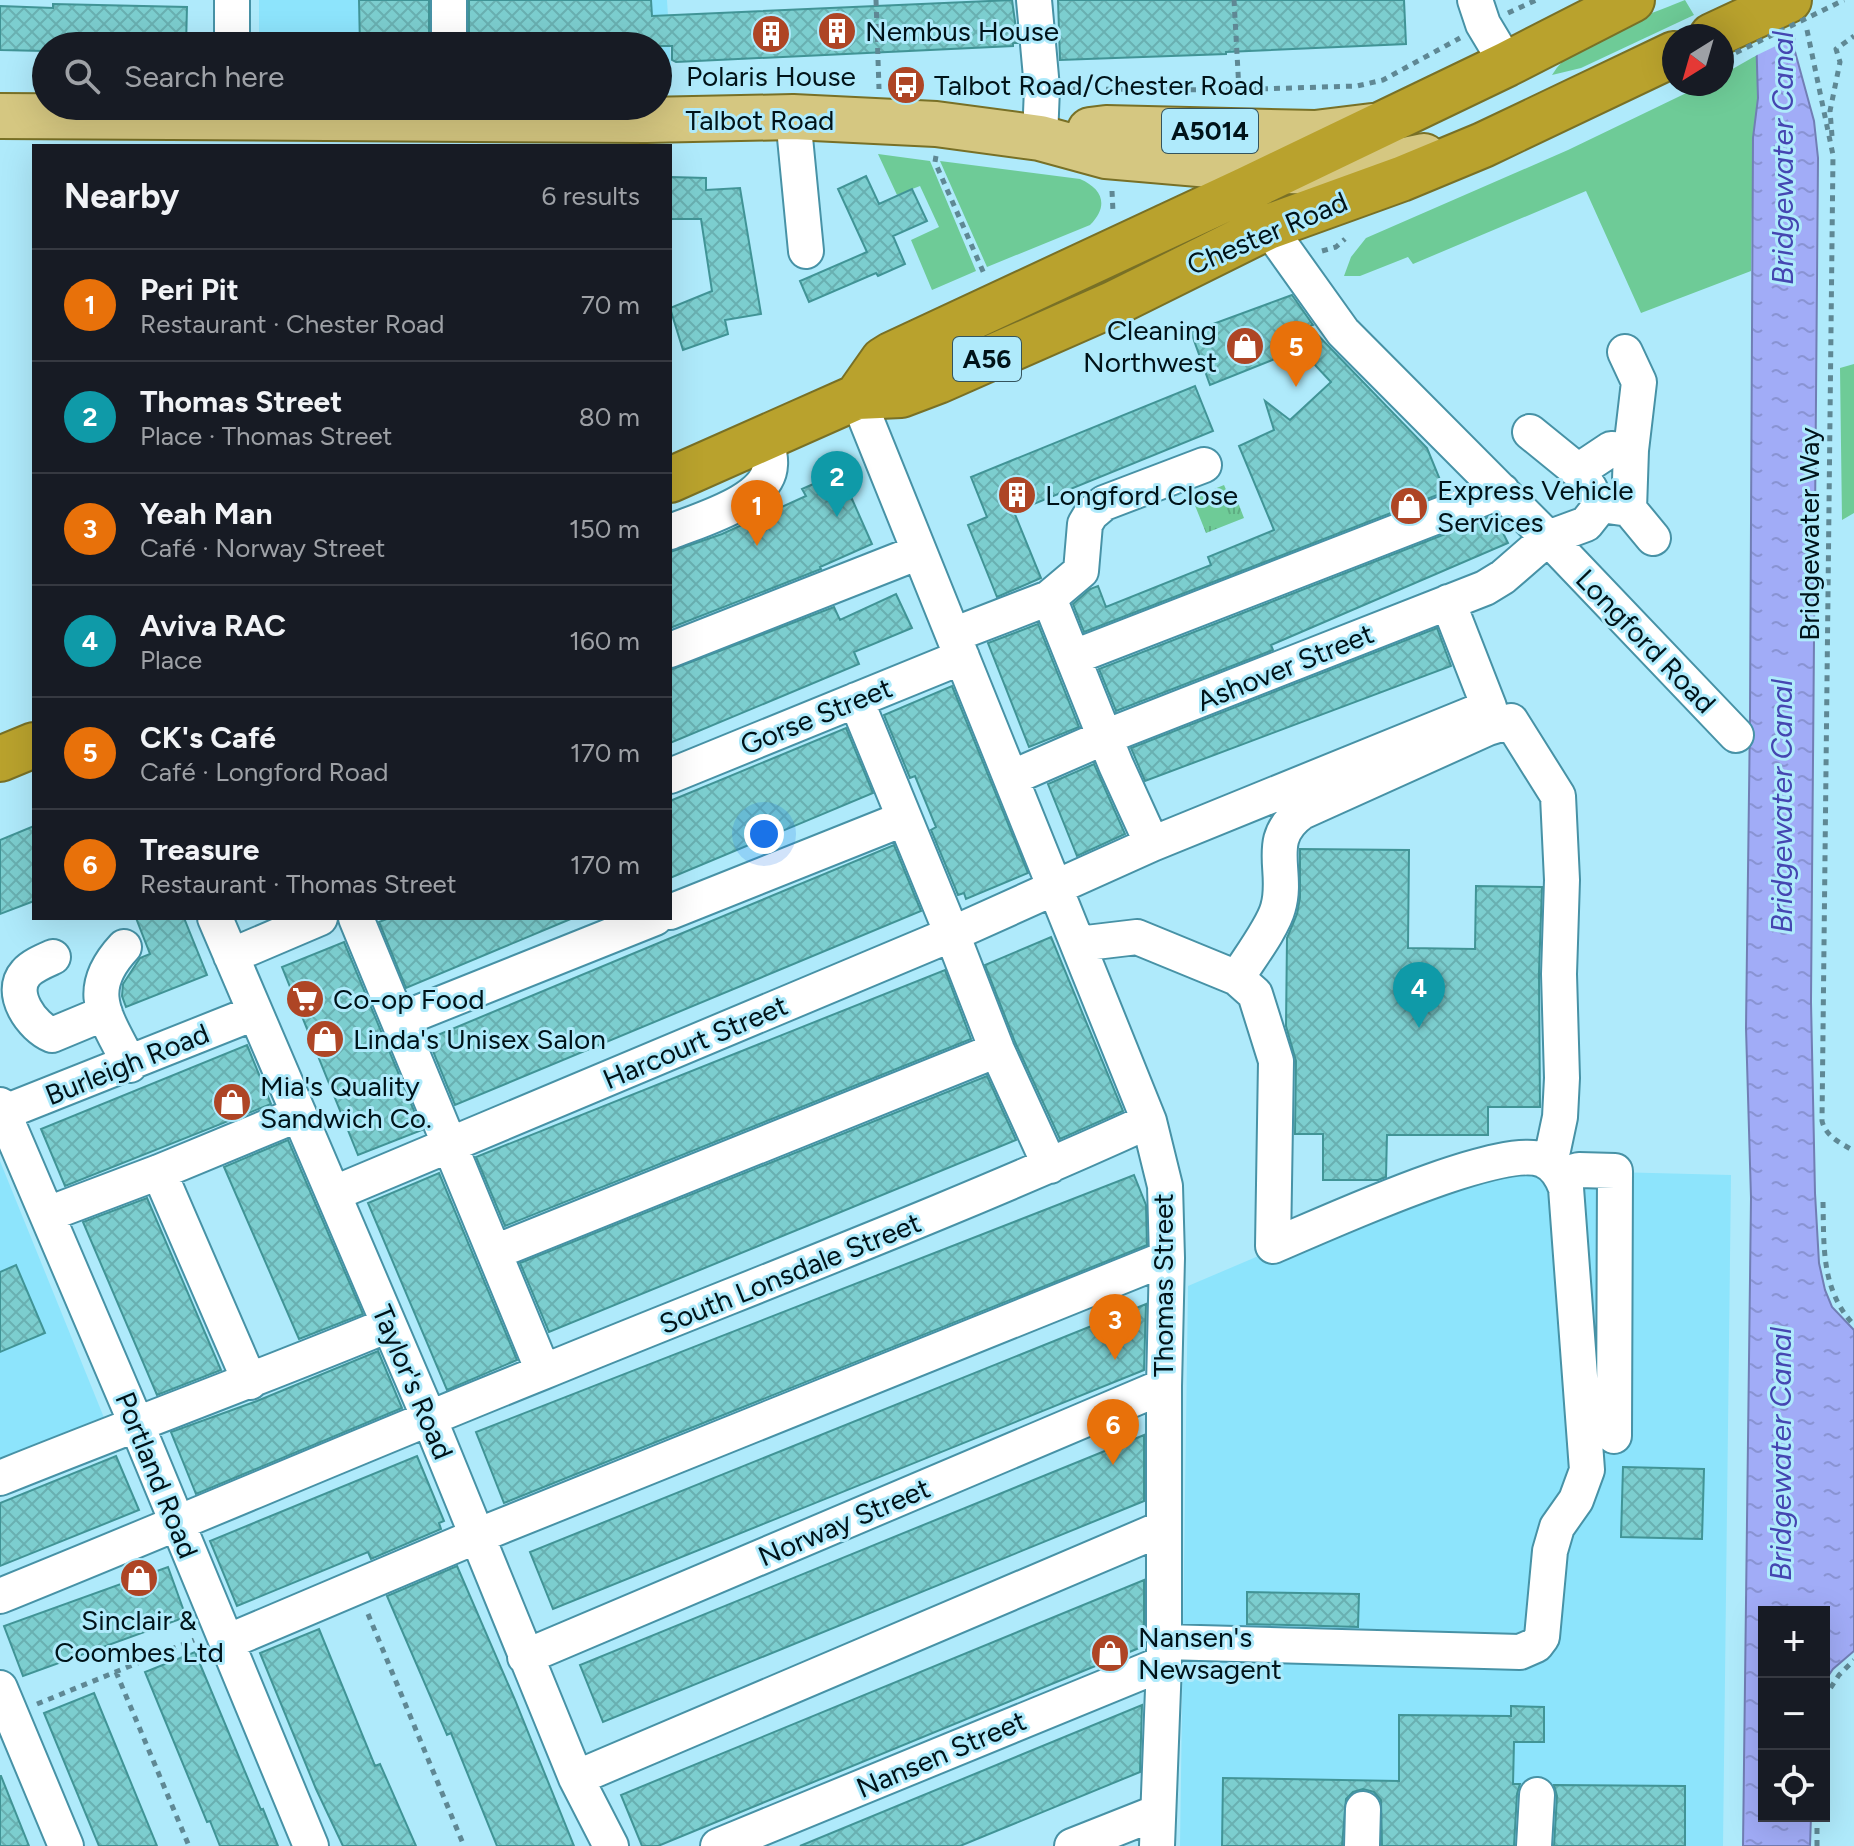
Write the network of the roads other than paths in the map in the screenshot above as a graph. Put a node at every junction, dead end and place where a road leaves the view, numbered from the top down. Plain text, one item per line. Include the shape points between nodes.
1 (232, 0) edge
2 (449, 0) edge
3 (1034, 0) edge
4 (1632, 0) edge
5 (1798, 6) edge
6 (1490, 7) edge
7 (232, 32) edge
8 (449, 32) edge
9 (1734, 36) edge
10 (1662, 60) edge
11 (1507, 64) junction
12 (1573, 102) junction
13 (0, 116) edge
14 (32, 117) edge
15 (793, 117) junction
16 (672, 119) edge
17 (133, 120) edge
18 (292, 120) edge
19 (233, 123) edge
20 (1380, 124) junction
21 (1040, 138) junction
22 (1483, 145) junction
23 (1280, 171) junction
24 (1219, 201) junction
25 (1268, 227) junction
26 (806, 251) dead end
27 (1625, 352) dead end
28 (857, 397) junction
29 (1530, 432) dead end
30 (766, 440) junction
31 (1631, 450) junction
32 (1204, 465) dead end
33 (1578, 471) junction
34 (672, 479) edge
35 (1502, 491) junction
36 (1615, 507) junction
37 (672, 531) edge
38 (1548, 538) junction
39 (1653, 538) dead end
40 (919, 552) junction
41 (1049, 598) junction
42 (1448, 602) junction
43 (957, 646) junction
44 (672, 649) edge
45 (1074, 657) junction
46 (856, 700) junction
47 (1736, 735) dead end
48 (1105, 737) junction
49 (32, 746) edge
50 (0, 759) edge
51 (672, 775) edge
52 (1011, 778) junction
53 (903, 819) junction
54 (1152, 844) junction
55 (1055, 888) junction
56 (672, 911) edge
57 (216, 920) edge
58 (315, 920) edge
59 (357, 920) edge
60 (650, 920) edge
61 (952, 934) junction
62 (1078, 944) junction
63 (124, 947) dead end
64 (231, 956) junction
65 (53, 957) dead end
66 (1237, 978) junction
67 (105, 1013) junction
68 (254, 1013) junction
69 (400, 1020) junction
70 (997, 1050) junction
71 (130, 1065) junction
72 (1, 1111) edge
73 (299, 1114) junction
74 (1149, 1121) junction
75 (451, 1145) junction
76 (1050, 1166) junction
77 (1552, 1168) junction
78 (159, 1172) junction
79 (335, 1193) junction
80 (48, 1214) junction
81 (495, 1252) junction
82 (1167, 1258) junction
83 (388, 1325) junction
84 (543, 1371) junction
85 (250, 1382) junction
86 (1164, 1386) junction
87 (429, 1418) junction
88 (136, 1423) junction
89 (1614, 1436) dead end
90 (0, 1478) edge
91 (176, 1525) junction
92 (1163, 1528) junction
93 (477, 1536) junction
94 (0, 1596) edge
95 (224, 1635) junction
96 (1164, 1653) junction
97 (525, 1657) junction
98 (6, 1701) edge
99 (576, 1778) junction
100 (1537, 1795) dead end
101 (1363, 1809) dead end
102 (1158, 1812) junction
103 (66, 1846) edge
104 (311, 1846) edge
105 (611, 1846) edge
106 (718, 1846) edge
107 (1072, 1846) edge
108 (1157, 1846) edge
109 (1362, 1846) edge
110 (1534, 1846) edge

1 - 7 street
2 - 8 street
3 - 21 street via 1042,88
4 - 11 highway, Chester Road / A56
5 - 9 highway
6 - 11 street via 1483,24
10 - 12 highway, Chester Road / A56
11 - 12 highway via 1535,89
11 - 20 highway, Chester Road / A56
12 - 22 highway, Chester Road / A56
13 - 14 main road, Talbot Road / A5014
15 - 16 main road, Talbot Road / A5014
15 - 21 main road, Talbot Road / A5014 via 936,124
15 - 26 street
17 - 19 main road, Talbot Road / A5014
18 - 19 main road, Talbot Road / A5014
20 - 21 main road, Talbot Road / A5014 via 1315,133 1106,128
20 - 23 highway, Chester Road / A56
21 - 23 main road, Talbot Road / A5014 via 1106,156
22 - 23 main road, Talbot Road / A5014 via 1348,172
22 - 25 highway, Chester Road / A56
23 - 24 highway, Chester Road / A56
24 - 25 highway
24 - 28 highway, Chester Road / A56 via 883,360
25 - 28 highway, Chester Road / A56 via 1113,304 908,393
25 - 35 street, Longford Road via 1343,332
27 - 31 street via 1639,382
28 - 30 highway, Chester Road / A56
28 - 40 street, Thomas Street
29 - 33 street
30 - 34 highway, Chester Road / A56
30 - 37 street via 771,466 764,486
31 - 33 street via 1611,449
31 - 36 street
32 - 41 street via 1097,509 1085,524 1081,571
33 - 36 street
35 - 38 street, Longford Road
35 - 45 street
36 - 38 street
36 - 39 street
38 - 42 street, Ashover Street via 1503,577
38 - 47 street, Longford Road
40 - 43 street, Thomas Street
40 - 44 street
41 - 43 street
41 - 45 street
42 - 48 street, Ashover Street
42 - 54 street, Harcourt Street via 1489,707
43 - 46 street, Gorse Street
43 - 52 street, Thomas Street
45 - 48 street
46 - 51 street, Gorse Street
46 - 53 street
48 - 52 street, Ashover Street
48 - 54 street
49 - 50 highway
52 - 55 street, Thomas Street
53 - 56 street
53 - 61 street
54 - 55 street, Harcourt Street
55 - 61 street, Harcourt Street
55 - 62 street, Thomas Street
57 - 64 street, Taylor's Road
58 - 64 street
59 - 69 street
60 - 69 street
61 - 70 street
61 - 75 street, Harcourt Street
62 - 66 street via 1137,937
62 - 74 street, Thomas Street
63 - 67 street via 103,974
64 - 68 street, Taylor's Road
65 - 67 street via 26,972 20,983 34,1024 52,1035
66 - 77 street via 1255,994 1276,1061 1273,1246 1423,1183 1490,1164 1531,1158
66 - 77 street via 1278,911 1279,845 1290,820 1511,721 1558,796 1562,1078
67 - 71 street
68 - 71 street, Burleigh Road
68 - 73 street, Taylor's Road
69 - 75 street
70 - 76 street
70 - 81 street
71 - 72 street, Burleigh Road
72 - 80 street, Portland Road
73 - 78 street
73 - 79 street, Taylor's Road
74 - 76 street, South Lonsdale Street
74 - 82 street, Thomas Street via 1165,1186
75 - 79 street, Harcourt Street
75 - 81 street
76 - 84 street, South Lonsdale Street
77 - 89 street via 1615,1171
77 - 96 street via 1566,1188 1587,1470 1550,1551 1546,1619 1536,1645 1520,1652
78 - 80 street
78 - 85 street
79 - 83 street, Taylor's Road
80 - 88 street, Portland Road
81 - 84 street
82 - 86 street, Thomas Street
82 - 93 street
83 - 85 street
83 - 87 street, Taylor's Road
84 - 87 street, South Lonsdale Street
85 - 88 street
86 - 92 street, Thomas Street
86 - 97 street, Norway Street
87 - 91 street, South Lonsdale Street
87 - 93 street, Taylor's Road
88 - 90 street
88 - 91 street, Portland Road
91 - 94 street, South Lonsdale Street
91 - 95 street, Portland Road
92 - 96 street, Thomas Street
92 - 99 street
93 - 95 street
93 - 97 street, Taylor's Road
95 - 104 street, Portland Road
96 - 102 street, Thomas Street
96 - 106 street, Nansen Street
97 - 99 street, Taylor's Road
98 - 103 street
99 - 105 street, Taylor's Road
100 - 110 street
101 - 109 street
102 - 107 street
102 - 108 street, Thomas Street

